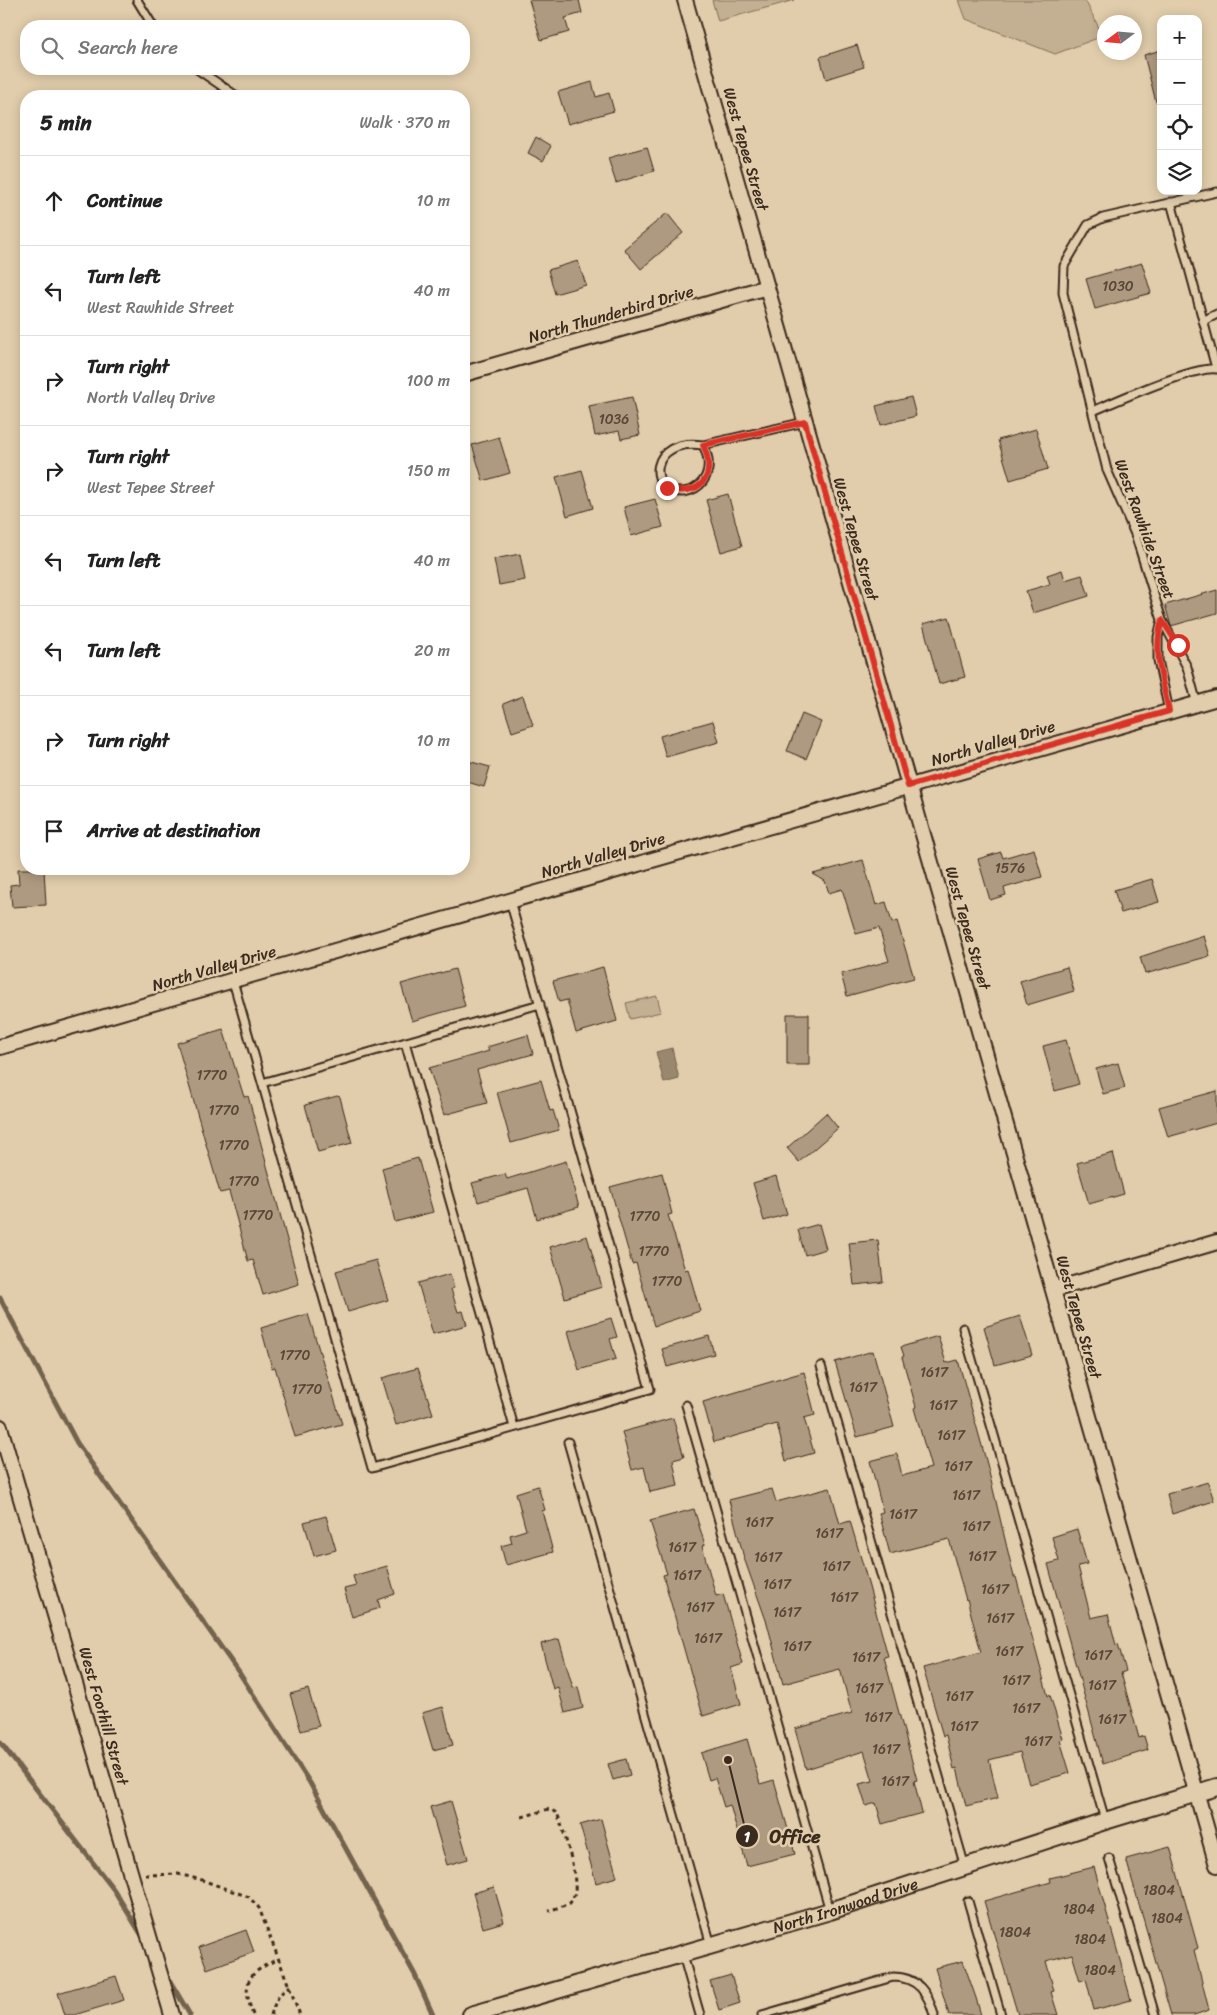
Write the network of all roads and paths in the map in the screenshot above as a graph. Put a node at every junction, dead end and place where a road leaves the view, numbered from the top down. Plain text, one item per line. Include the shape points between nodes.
1 (136, 0) edge
2 (685, 0) edge
3 (149, 20) edge
4 (206, 75) edge
5 (228, 90) edge
6 (1217, 192) edge
7 (1171, 202) junction
8 (767, 287) junction
9 (1217, 314) edge
10 (1203, 321) junction
11 (1216, 368) edge
12 (470, 372) edge
13 (1093, 411) junction
14 (805, 422) junction
15 (703, 445) junction
16 (1162, 620) junction
17 (1217, 698) edge
18 (1197, 704) junction
19 (1169, 711) junction
20 (908, 786) junction
21 (510, 901) junction
22 (233, 981) junction
23 (540, 1004) junction
24 (404, 1042) junction
25 (0, 1048) edge
26 (262, 1083) junction
27 (1217, 1242) edge
28 (1053, 1290) junction
29 (963, 1328) dead end
30 (821, 1366) dead end
31 (686, 1405) dead end
32 (0, 1428) edge
33 (514, 1428) junction
34 (568, 1442) dead end
35 (1217, 1787) edge
36 (1196, 1792) junction
37 (522, 1817) dead end
38 (1105, 1821) junction
39 (1109, 1858) dead end
40 (1217, 1865) edge
41 (965, 1867) junction
42 (132, 1878) junction
43 (968, 1901) dead end
44 (830, 1911) junction
45 (548, 1912) dead end
46 (711, 1946) junction
47 (682, 1954) junction
48 (278, 1959) junction
49 (290, 1986) junction
50 (172, 2015) edge
51 (253, 2015) edge
52 (271, 2015) edge
53 (300, 2015) edge
54 (471, 2015) edge
55 (700, 2015) edge
56 (762, 2015) edge
57 (934, 2015) edge
58 (1001, 2015) edge
59 (1155, 2015) edge

1 - 3 lane
2 - 8 street, West Tepee Street
4 - 5 lane
6 - 7 lane, West Rawhide Street
7 - 10 lane
7 - 13 lane, West Rawhide Street via 1103,218 1088,225 1064,266 1063,293
8 - 12 street, North Thunderbird Drive
8 - 14 street, West Tepee Street
9 - 10 lane
10 - 11 lane
11 - 13 lane via 1205,368
13 - 16 lane, West Rawhide Street via 1107,470 1135,534
14 - 15 lane
14 - 20 street, West Tepee Street
15 - 15 lane via 682,445 662,455 657,467 667,488 680,492 700,486 708,473 708,454
16 - 18 lane via 1187,667
16 - 19 lane, West Rawhide Street via 1158,660
17 - 18 street, North Valley Drive
18 - 19 street, North Valley Drive
19 - 20 street, North Valley Drive
20 - 21 street, North Valley Drive
20 - 28 street, West Tepee Street
21 - 22 street, North Valley Drive
21 - 23 lane
22 - 25 street, North Valley Drive
22 - 26 lane
23 - 24 lane
23 - 33 lane via 650,1388
24 - 26 lane
24 - 33 lane
26 - 33 lane via 372,1468
27 - 28 street
28 - 36 street, West Tepee Street
29 - 38 lane
30 - 41 lane
31 - 44 lane
32 - 42 street, West Foothill Street
34 - 46 lane
35 - 36 street, North Ironwood Drive
36 - 38 street, North Ironwood Drive
36 - 40 street, West Tepee Street
37 - 45 path via 549,1810 557,1813 560,1822 575,1893 570,1904
38 - 41 street, North Ironwood Drive
39 - 59 lane
41 - 44 street, North Ironwood Drive
42 - 48 path via 178,1874 249,1898 259,1908
42 - 50 street, West Foothill Street
43 - 58 lane
44 - 46 street, North Ironwood Drive
46 - 47 street, North Ironwood Drive
47 - 54 street, North Ironwood Drive
47 - 55 lane
48 - 49 path
48 - 51 path via 258,1968 246,1984
49 - 52 path via 280,1992
49 - 53 path
56 - 57 lane via 893,1977 903,1977 923,1989

